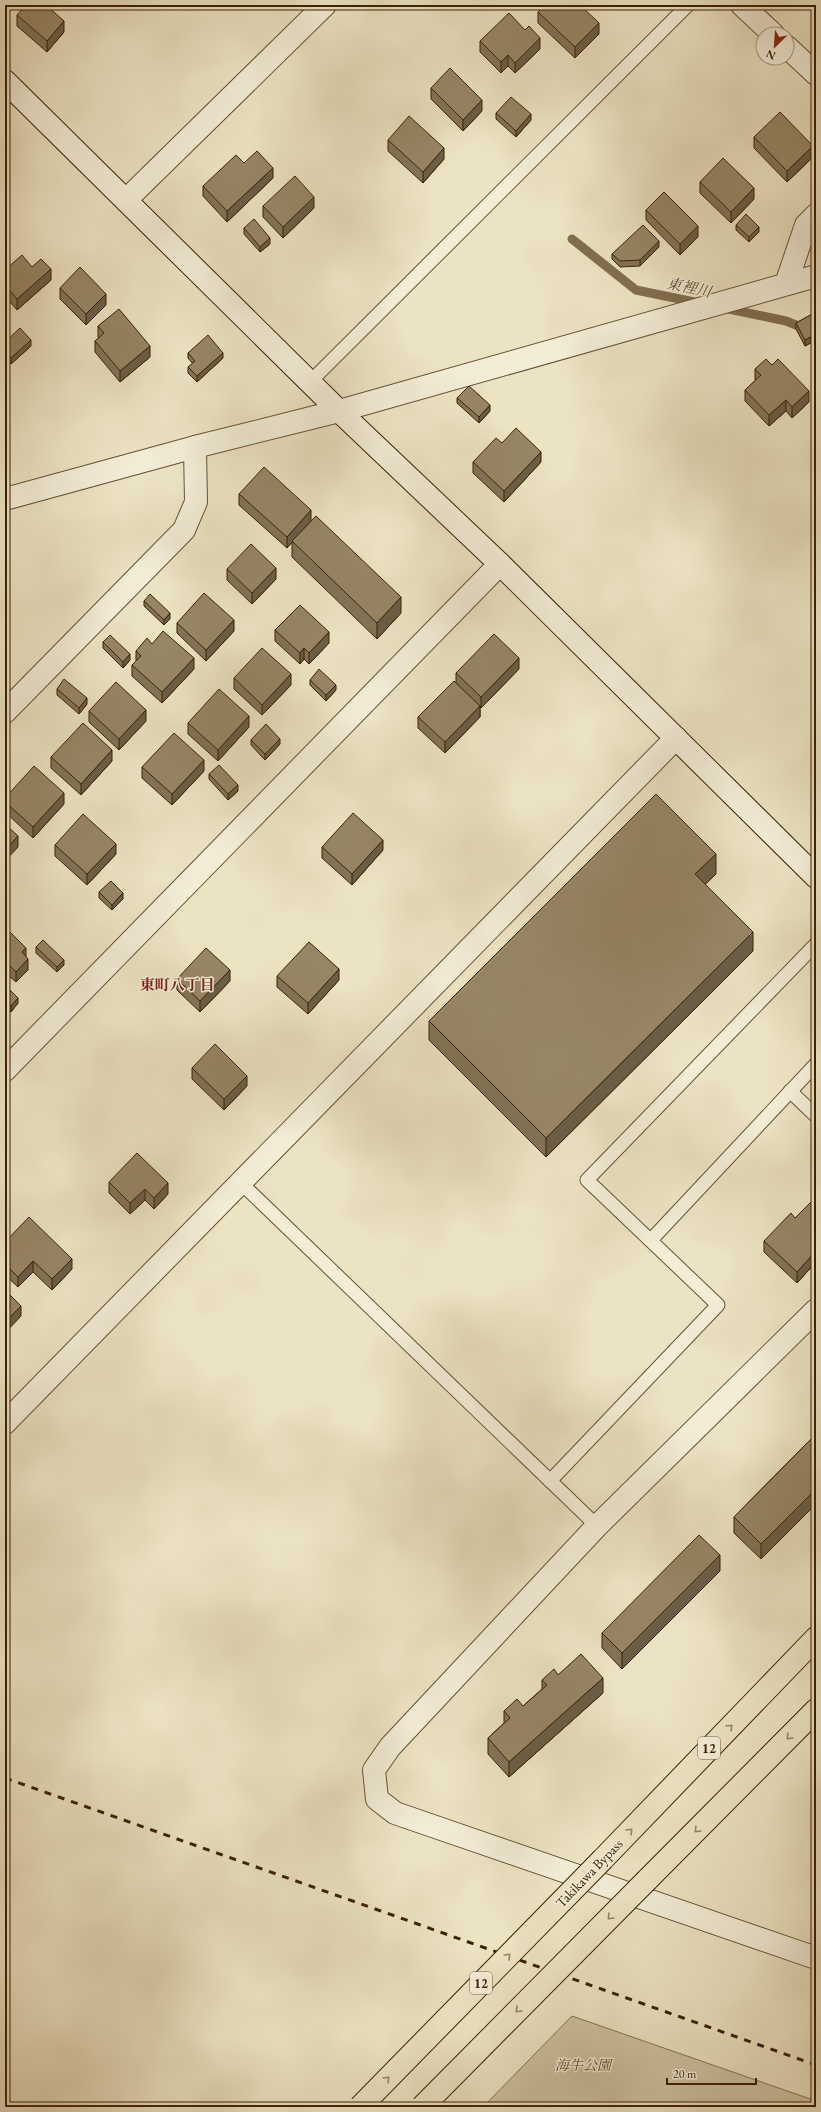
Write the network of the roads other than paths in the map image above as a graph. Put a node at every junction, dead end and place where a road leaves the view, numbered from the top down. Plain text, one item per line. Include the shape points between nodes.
1 (325, 5) edge
2 (688, 5) edge
3 (742, 5) edge
4 (764, 26) edge
5 (795, 54) edge
6 (816, 74) edge
7 (5, 82) edge
8 (126, 200) junction
9 (816, 215) edge
10 (816, 276) edge
11 (786, 284) junction
12 (310, 382) junction
13 (339, 411) junction
14 (195, 447) junction
15 (5, 499) edge
16 (500, 564) junction
17 (5, 712) edge
18 (676, 738) junction
19 (816, 877) edge
20 (816, 944) edge
21 (816, 1064) edge
22 (5, 1070) edge
23 (790, 1091) junction
24 (816, 1116) edge
25 (240, 1182) junction
26 (651, 1240) junction
27 (816, 1310) edge
28 (5, 1423) edge
29 (550, 1481) junction
30 (597, 1526) junction
31 (816, 1638) edge
32 (816, 1710) edge
33 (816, 1958) edge
34 (360, 2107) edge
35 (422, 2107) edge

1 - 8 street
2 - 12 lane
3 - 4 street
5 - 6 street
7 - 8 street
8 - 12 street
9 - 11 street via 806,225
10 - 11 street
11 - 13 street
12 - 13 street
13 - 14 street
13 - 16 street
14 - 15 street
14 - 17 street via 196,502 184,530
16 - 18 street
16 - 22 street
18 - 19 street
18 - 25 street
20 - 26 lane via 587,1180
21 - 23 lane
23 - 24 lane
23 - 26 lane
25 - 28 street
25 - 29 lane
26 - 29 lane via 718,1306
27 - 30 street
29 - 30 lane
30 - 33 street via 390,1747 374,1770 377,1799 394,1813
34 -> 31 highway, Takikawa Bypass / 12, bridge
32 -> 35 highway, bridge

